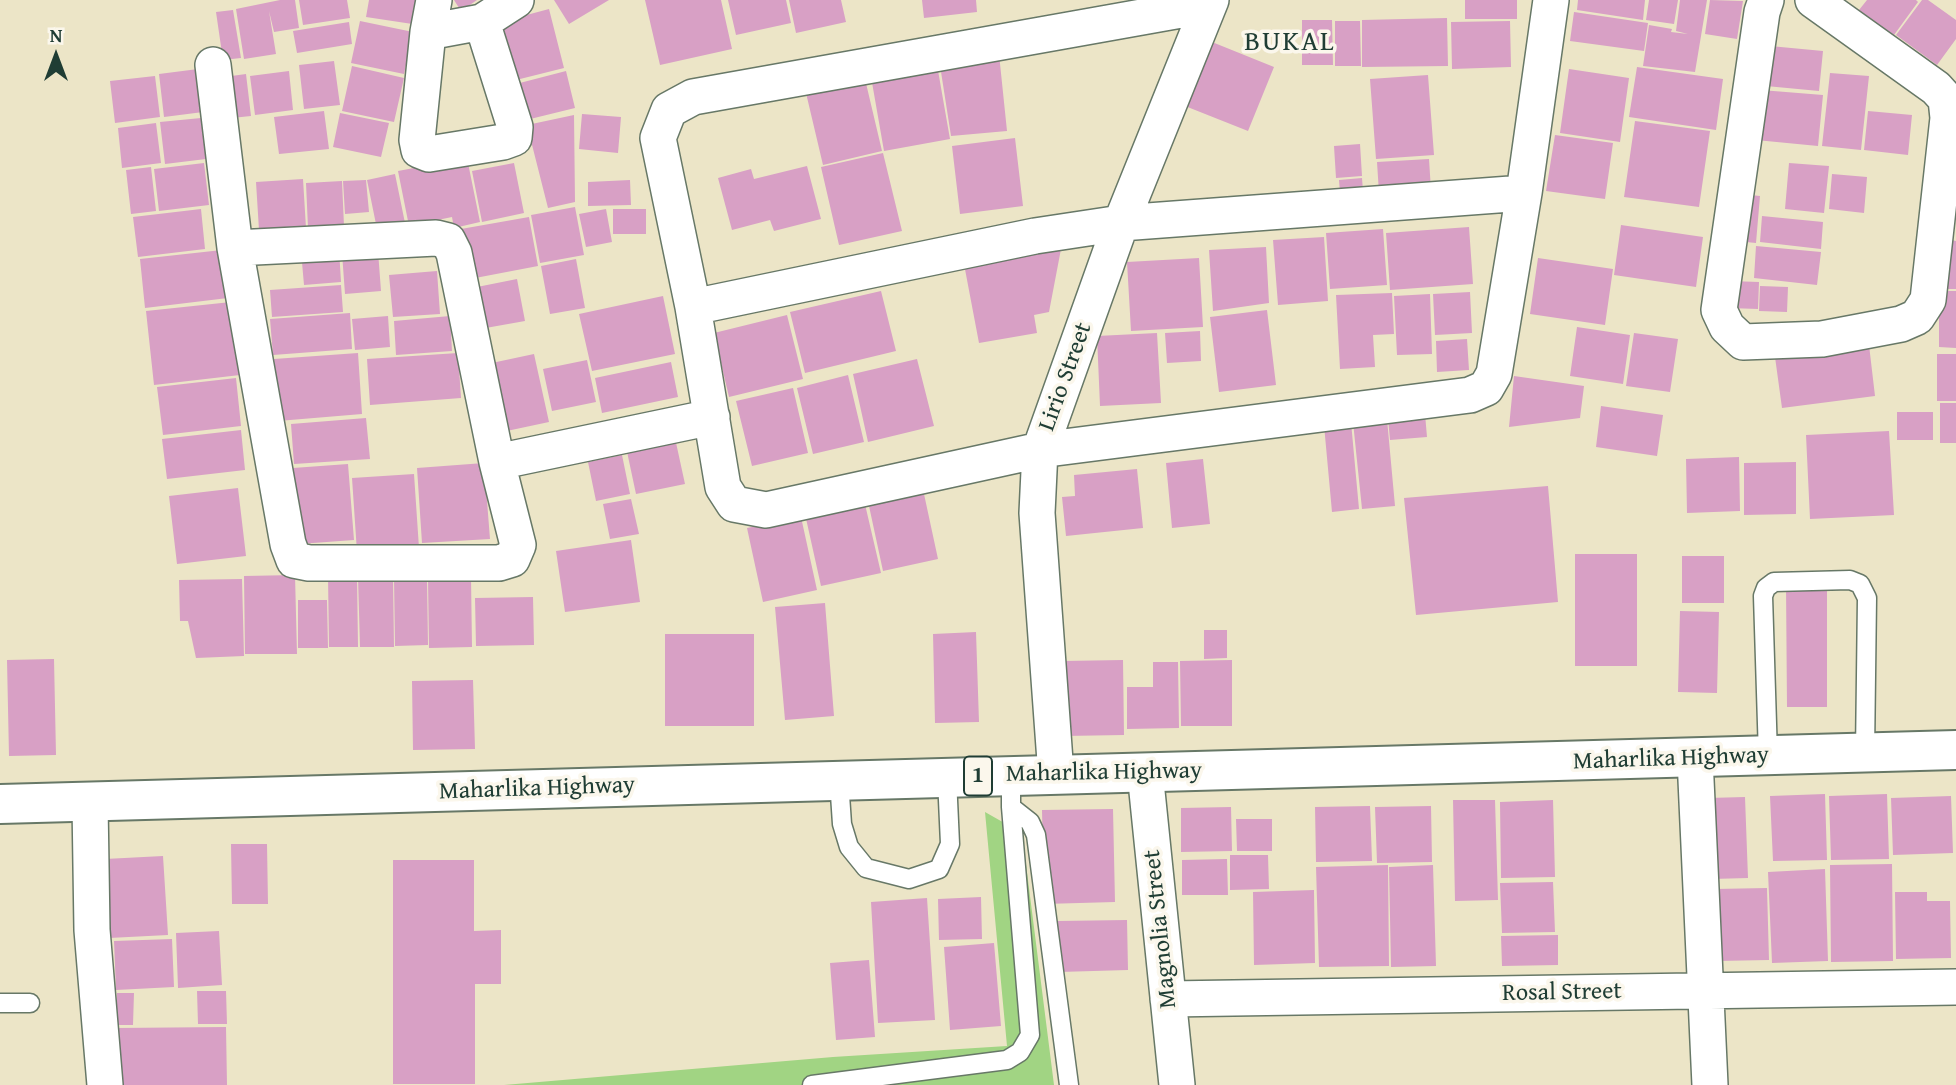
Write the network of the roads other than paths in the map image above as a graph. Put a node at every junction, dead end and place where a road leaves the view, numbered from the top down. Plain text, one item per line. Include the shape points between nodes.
1 (516, 0) edge
2 (1551, 0) edge
3 (1766, 0) edge
4 (1813, 0) edge
5 (1210, 2) edge
6 (431, 16) edge
7 (482, 22) junction
8 (214, 65) dead end
9 (1524, 193) junction
10 (1121, 223) junction
11 (235, 248) junction
12 (693, 307) junction
13 (712, 417) junction
14 (1040, 450) junction
15 (497, 462) junction
16 (1956, 750) edge
17 (1865, 753) junction
18 (1768, 756) junction
19 (1695, 758) junction
20 (1145, 772) junction
21 (1056, 775) junction
22 (947, 778) junction
23 (839, 780) junction
24 (1011, 791) junction
25 (90, 803) junction
26 (0, 804) edge
27 (1956, 987) edge
28 (1706, 990) junction
29 (1168, 999) junction
30 (0, 1003) edge
31 (30, 1003) dead end
32 (105, 1085) edge
33 (812, 1085) edge
34 (1069, 1085) edge
35 (1177, 1085) edge
36 (1710, 1085) edge

1 - 7 street
2 - 9 street
3 - 4 street via 1719,310 1727,327 1743,342 1822,339 1902,324 1917,317 1928,300 1948,118 1946,99
5 - 10 street, Lirio Street
5 - 12 street via 693,97 669,110 657,138
6 - 7 street
6 - 7 street via 417,140 419,150 429,154 514,138 515,127
8 - 11 street
9 - 10 street
9 - 14 street via 1494,374 1486,388 1470,395
10 - 12 street via 1035,236
10 - 14 street, Lirio Street
11 - 15 street via 448,241
11 - 15 street via 294,560 499,563 512,559 518,545
12 - 13 street
13 - 14 street via 723,487 734,505 766,510
13 - 15 street
14 - 21 street, Lirio Street via 1037,513
16 - 17 main road, Maharlika Highway / 1
17 - 18 main road, Maharlika Highway / 1
17 - 18 lane via 1867,598 1860,584 1850,580 1774,582 1763,596
18 - 19 main road, Maharlika Highway / 1
19 - 20 main road, Maharlika Highway / 1
19 - 28 street
20 - 21 main road, Maharlika Highway / 1
20 - 29 street, Magnolia Street
21 - 24 main road, Maharlika Highway / 1
22 - 23 main road, Maharlika Highway / 1
22 - 23 lane via 950,844 939,869 909,879 866,868 849,847 842,824
22 - 24 main road, Maharlika Highway / 1
23 - 25 main road, Maharlika Highway / 1
24 - 33 lane via 1030,1035 1020,1052 1007,1060
24 - 34 lane via 1036,835
25 - 26 main road, Maharlika Highway / 1
25 - 32 street via 92,930
27 - 28 street, Rosal Street
28 - 29 street, Rosal Street
28 - 36 street
29 - 35 street, Magnolia Street
30 - 31 lane

